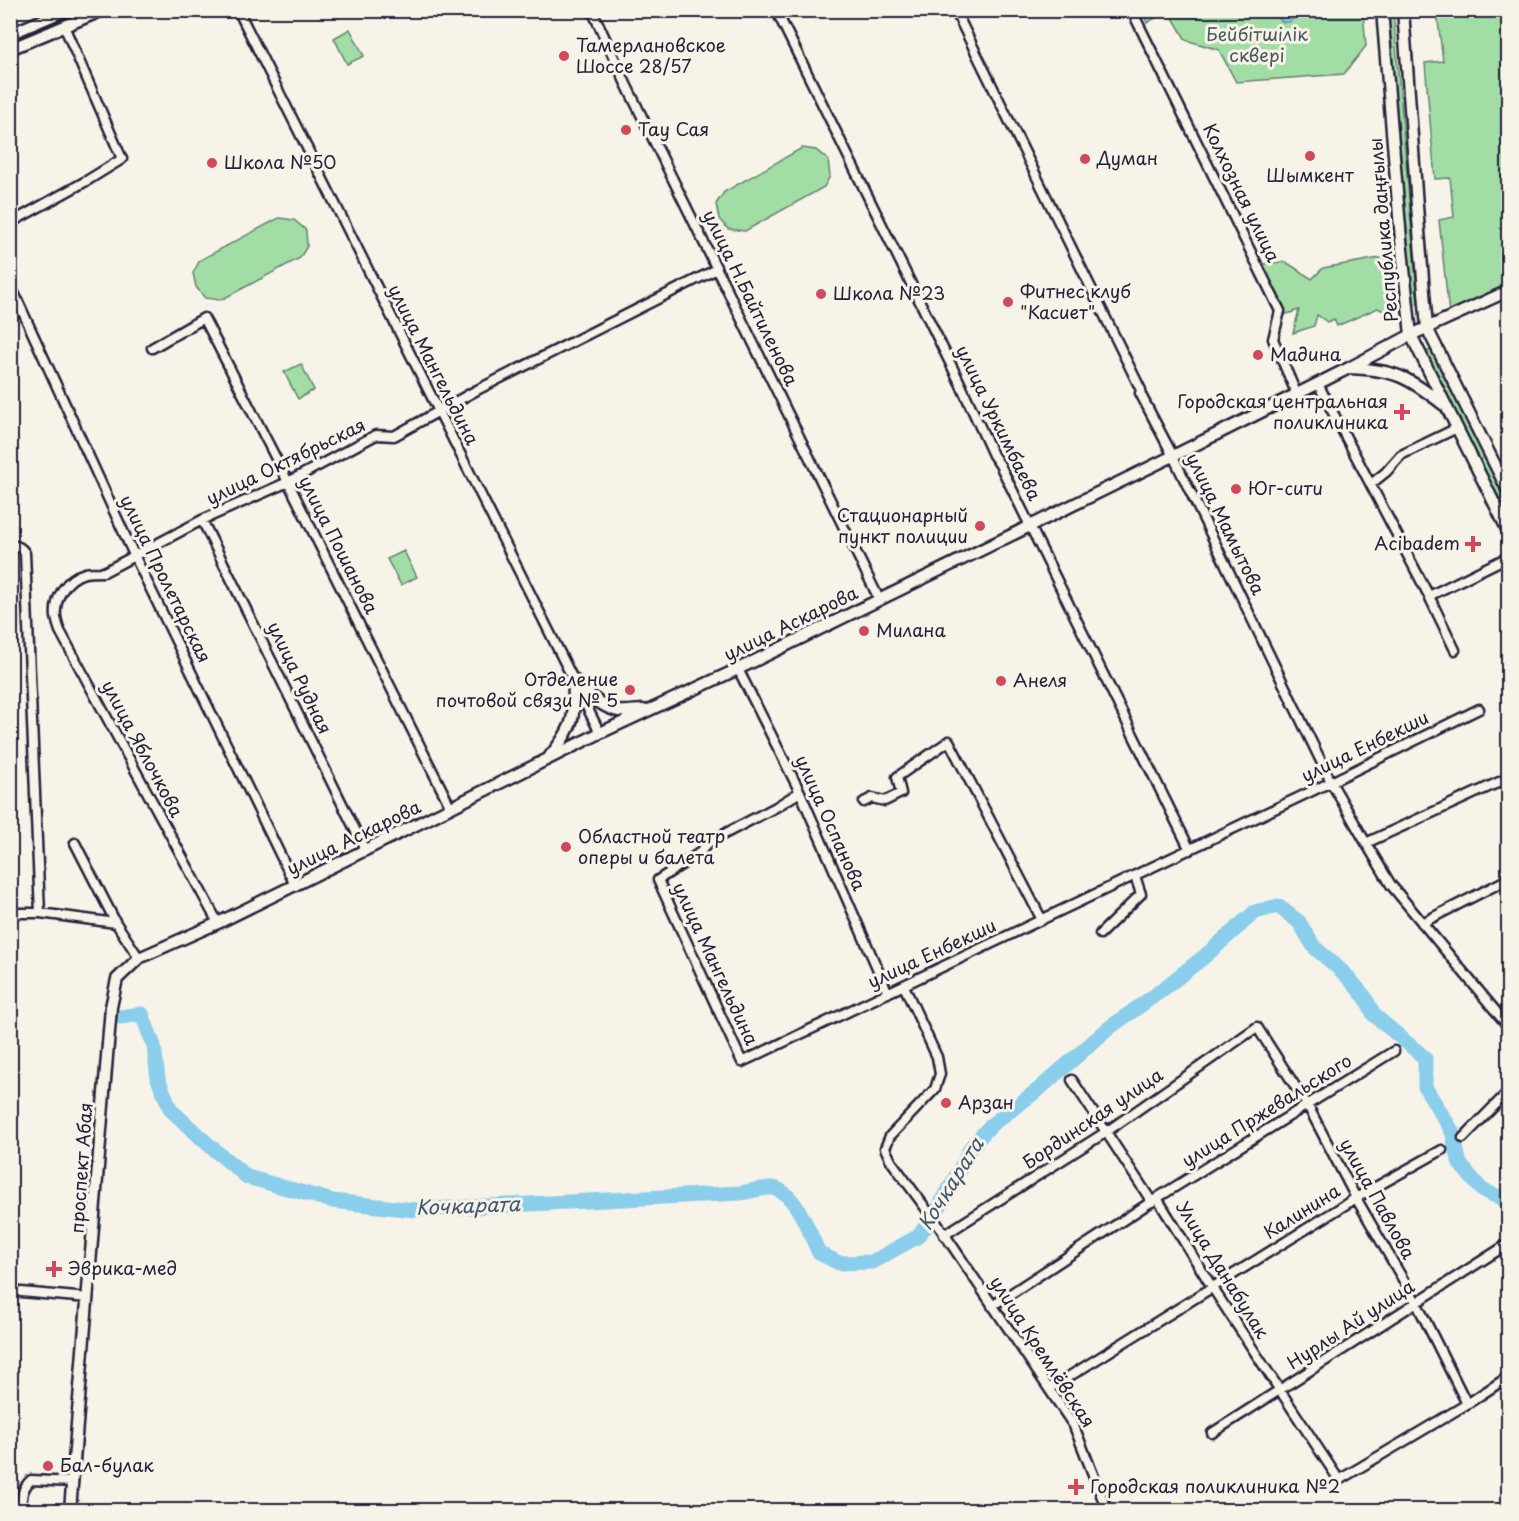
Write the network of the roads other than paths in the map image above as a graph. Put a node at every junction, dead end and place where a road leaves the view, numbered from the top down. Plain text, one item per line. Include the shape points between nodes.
1 (66, 10) edge
2 (103, 10) edge
3 (238, 10) edge
4 (592, 10) edge
5 (776, 10) edge
6 (955, 10) edge
7 (1134, 10) edge
8 (1382, 10) edge
9 (1404, 10) edge
10 (64, 26) junction
11 (10, 34) edge
12 (10, 49) edge
13 (10, 223) edge
14 (717, 269) junction
15 (10, 284) edge
16 (1509, 291) edge
17 (1427, 328) junction
18 (1411, 335) junction
19 (152, 348) dead end
20 (1349, 368) junction
21 (1318, 384) junction
22 (1297, 395) junction
23 (1447, 408) junction
24 (439, 412) junction
25 (1457, 428) junction
26 (1173, 456) junction
27 (288, 482) junction
28 (1371, 484) junction
29 (1509, 491) edge
30 (202, 520) junction
31 (1030, 526) junction
32 (1509, 531) edge
33 (10, 545) edge
34 (134, 555) junction
35 (1509, 557) edge
36 (63, 588) joint
37 (1429, 596) junction
38 (879, 599) junction
39 (1455, 650) dead end
40 (738, 669) junction
41 (573, 679) junction
42 (652, 709) junction
43 (1479, 709) dead end
44 (600, 734) junction
45 (546, 761) junction
46 (1509, 778) edge
47 (1331, 782) junction
48 (800, 792) junction
49 (864, 802) dead end
50 (451, 808) junction
51 (75, 843) dead end
52 (1366, 843) junction
53 (365, 850) junction
54 (1190, 850) junction
55 (1135, 876) junction
56 (1509, 879) edge
57 (295, 885) junction
58 (10, 913) edge
59 (40, 913) junction
60 (1042, 920) junction
61 (116, 923) junction
62 (218, 923) junction
63 (1422, 923) junction
64 (1100, 934) dead end
65 (139, 958) junction
66 (904, 986) junction
67 (888, 993) junction
68 (111, 1007) joint
69 (1509, 1026) edge
70 (1257, 1027) joint
71 (1395, 1051) dead end
72 (742, 1062) joint
73 (1072, 1080) dead end
74 (1509, 1092) edge
75 (1308, 1106) junction
76 (1106, 1132) junction
77 (1463, 1138) dead end
78 (1442, 1150) dead end
79 (1356, 1198) junction
80 (1154, 1200) junction
81 (944, 1235) junction
82 (1509, 1244) edge
83 (1212, 1287) junction
84 (10, 1291) edge
85 (88, 1298) junction
86 (1416, 1302) junction
87 (992, 1306) junction
88 (1509, 1377) edge
89 (1048, 1389) junction
90 (1280, 1390) junction
91 (1467, 1404) junction
92 (1212, 1433) dead end
93 (73, 1482) junction
94 (21, 1510) edge
95 (70, 1510) edge
96 (1107, 1510) edge

1 - 11 main road
2 - 10 main road
3 - 24 street, улица Мангельдина
4 - 14 street, улица Н.Байтиленова
5 - 31 street, улица Уркимбаева
6 - 26 street, улица Мамытова
7 - 22 street, Колхозная улица via 1280,311 1273,339
8 - 18 main road, Республика даңғылы
9 - 17 main road, Республика даңғылы
10 - 12 main road
10 - 13 street via 122,159
14 - 24 street, улица Октябрьская
14 - 38 street, улица Н.Байтиленова
15 - 34 street, улица Пролетарская
16 - 17 main road, улица Аскарова
17 - 18 main road, улица Аскарова
17 - 29 main road, Республика даңғылы
18 - 20 main road, улица Аскарова
18 - 23 main road, Республика даңғылы
19 - 27 street, улица Пошанова via 204,318
20 - 21 main road, улица Аскарова
20 - 23 main road via 1398,375
21 - 22 main road, улица Аскарова
21 - 28 street
22 - 26 main road, улица Аскарова
23 - 25 main road, Республика даңғылы
24 - 27 street, улица Октябрьская via 394,436 376,435
24 - 41 street, улица Мангельдина
25 - 28 street via 1401,456
25 - 32 main road, Республика даңғылы
26 - 31 main road, улица Аскарова
26 - 47 street, улица Мамытова
27 - 30 street, улица Октябрьская
27 - 50 street, улица Пошанова
28 - 37 street
30 - 34 street, улица Октябрьская
30 - 53 street, улица Рудная
31 - 38 main road, улица Аскарова
31 - 54 street, улица Уркимбаева
33 - 59 street via 25,553
34 - 36 street, улица Октябрьская via 104,572 73,578
34 - 57 street, улица Пролетарская
35 - 37 street
36 - 62 street, улица Яблочкова via 56,615 60,631
37 - 39 street
38 - 40 main road, улица Аскарова
40 - 42 main road, улица Аскарова
40 - 48 street, улица Оспанова
41 - 42 main road via 605,706 619,711
41 - 44 street, улица Мангельдина
41 - 45 main road via 572,719 561,743
42 - 44 main road, улица Аскарова
43 - 47 street, улица Енбекши
44 - 45 main road, улица Аскарова
45 - 50 main road, улица Аскарова
46 - 52 street
47 - 52 street, улица Мамытова
47 - 54 street, улица Енбекши
48 - 67 street, улица Оспанова
48 - 72 street, улица Мангельдина via 710,842 658,880
49 - 60 street via 872,798 885,801 901,793 897,777 949,741
50 - 53 main road, улица Аскарова
51 - 61 street
52 - 63 street, улица Мамытова via 1391,885
53 - 57 main road, улица Аскарова
54 - 55 street, улица Енбекши
55 - 60 street, улица Енбекши
55 - 64 street via 1141,894
56 - 63 street
57 - 62 main road, улица Аскарова
58 - 59 street
59 - 61 street
60 - 66 street, улица Енбекши
61 - 65 street
62 - 65 main road, улица Аскарова
63 - 69 street, улица Мамытова
65 - 68 main road, улица Аскарова via 117,979
66 - 67 street, улица Енбекши
66 - 81 street, улица Кремлёвская via 938,1057 940,1074 935,1089 890,1136 885,1148
67 - 72 street, улица Енбекши
68 - 85 main road, проспект Абая
70 - 75 street, улица Павлова
70 - 76 street, Бординская улица
71 - 75 street, улица Пржевальского
73 - 76 street, Улица Данабулак
74 - 77 street
75 - 79 street, улица Павлова
75 - 80 street, улица Пржевальского
76 - 80 street, Улица Данабулак
76 - 81 street, Бординская улица
78 - 79 street, Калинина
79 - 83 street, Калинина
79 - 86 street, улица Павлова
80 - 83 street, Улица Данабулак
80 - 87 street, улица Пржевальского
81 - 87 street, улица Кремлёвская
82 - 86 street, Нурлы Ай улица
83 - 89 street, Калинина
83 - 90 street, Улица Данабулак
84 - 85 street
85 - 93 main road, проспект Абая
86 - 90 street, Нурлы Ай улица
86 - 91 street, улица Павлова
87 - 89 street, улица Кремлёвская
88 - 91 street
89 - 96 street, улица Кремлёвская via 1074,1426
90 - 91 street, Улица Данабулак via 1339,1480
90 - 92 street, Нурлы Ай улица
93 - 94 street via 31,1480 22,1492
93 - 95 main road, проспект Абая

